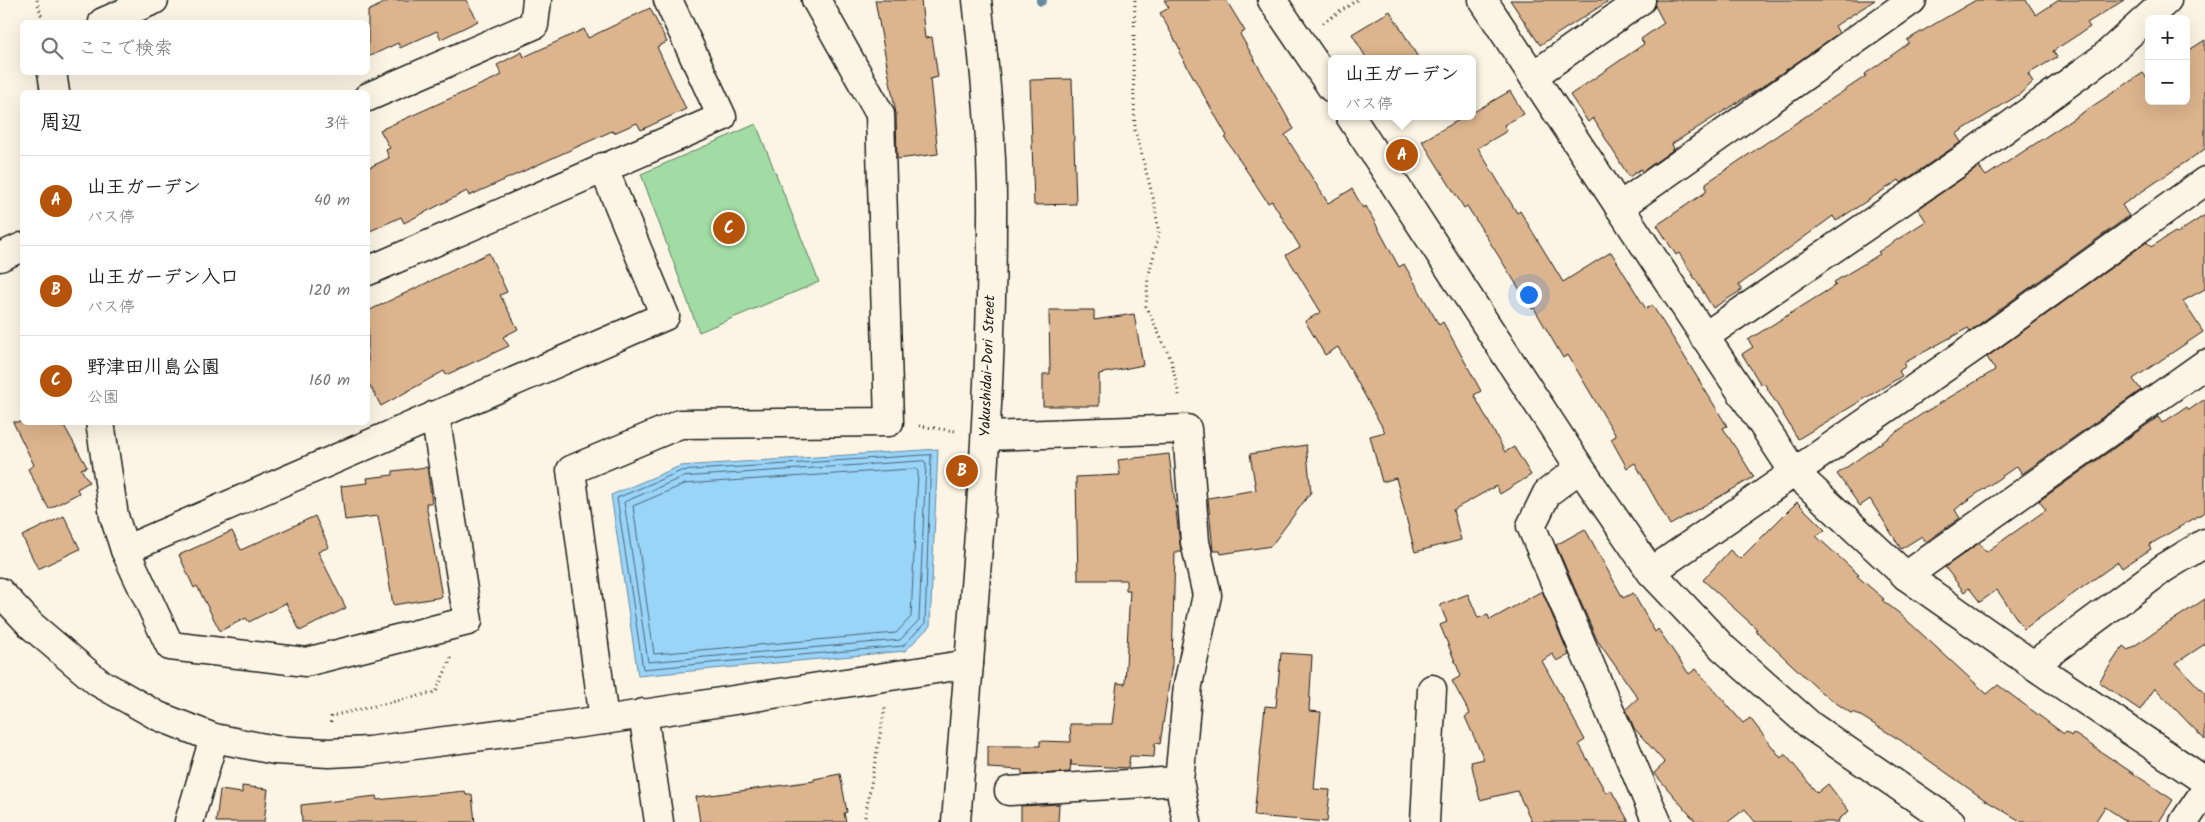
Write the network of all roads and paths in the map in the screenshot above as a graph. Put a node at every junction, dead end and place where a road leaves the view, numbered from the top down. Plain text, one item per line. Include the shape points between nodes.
1 (37, 0) edge
2 (154, 0) edge
3 (537, 0) edge
4 (668, 0) edge
5 (816, 0) edge
6 (977, 0) edge
7 (1135, 0) edge
8 (1272, 0) edge
9 (1357, 0) edge
10 (1483, 0) edge
11 (1641, 0) edge
12 (1912, 0) edge
13 (2167, 0) edge
14 (42, 20) edge
15 (108, 20) edge
16 (1300, 38) junction
17 (52, 75) edge
18 (1533, 76) junction
19 (1328, 82) edge
20 (55, 90) edge
21 (370, 96) edge
22 (1353, 120) edge
23 (603, 167) junction
24 (2205, 181) edge
25 (1619, 207) junction
26 (20, 248) edge
27 (0, 256) edge
28 (370, 270) edge
29 (1704, 337) junction
30 (2205, 364) edge
31 (435, 415) junction
32 (889, 422) junction
33 (100, 425) edge
34 (1187, 429) junction
35 (986, 436) junction
36 (1580, 468) junction
37 (1794, 472) junction
38 (2205, 543) edge
39 (124, 550) junction
40 (1652, 572) junction
41 (1906, 576) junction
42 (2, 600) edge
43 (969, 664) junction
44 (2033, 666) junction
45 (890, 675) junction
46 (1432, 689) dead end
47 (436, 692) dead end
48 (643, 713) junction
49 (331, 716) dead end
50 (604, 720) junction
51 (214, 738) junction
52 (1179, 781) junction
53 (2205, 781) edge
54 (1009, 791) dead end
55 (2205, 791) edge
56 (1944, 820) edge
57 (188, 822) edge
58 (659, 822) edge
59 (864, 822) edge
60 (956, 822) edge
61 (1187, 822) edge
62 (1425, 822) edge
63 (1657, 822) edge
64 (2184, 822) edge

1 - 14 path
2 - 15 street
3 - 21 street via 534,25
4 - 23 street via 722,116
5 - 32 street via 880,114
6 - 35 street, Yakushidai-Dori Street via 985,78 992,218
7 - 34 path via 1135,130 1154,201 1159,234 1148,278 1146,306 1171,360
8 - 16 street
9 - 16 path
10 - 18 street
11 - 18 street
12 - 25 street
13 - 29 street via 2104,57 1969,155
16 - 19 street
17 - 20 street
18 - 25 street
22 - 36 street
23 - 28 street
23 - 31 street via 665,316
24 - 37 street
25 - 29 street
26 - 27 street
29 - 37 street
30 - 41 street
31 - 39 street
31 - 39 street via 468,621 306,662 170,646
32 - 35 path
32 - 50 street via 680,424 570,470
33 - 39 street via 114,516
34 - 35 street
34 - 52 street via 1195,542 1207,595 1188,685
35 - 43 street, Yakushidai-Dori Street
36 - 40 street
36 - 63 street via 1547,492 1531,526
37 - 40 street
37 - 41 street
38 - 44 street via 2164,568
40 - 56 street via 1723,648 1810,726
41 - 44 street
42 - 51 street via 98,682 158,716
43 - 45 street
43 - 60 street, Yakushidai-Dori Street
44 - 53 street
45 - 48 street
45 - 59 path
46 - 62 street
47 - 49 path
48 - 50 street
48 - 58 street
50 - 51 street via 369,751 329,753 275,750
51 - 57 street
52 - 54 street
52 - 61 street
55 - 64 street

